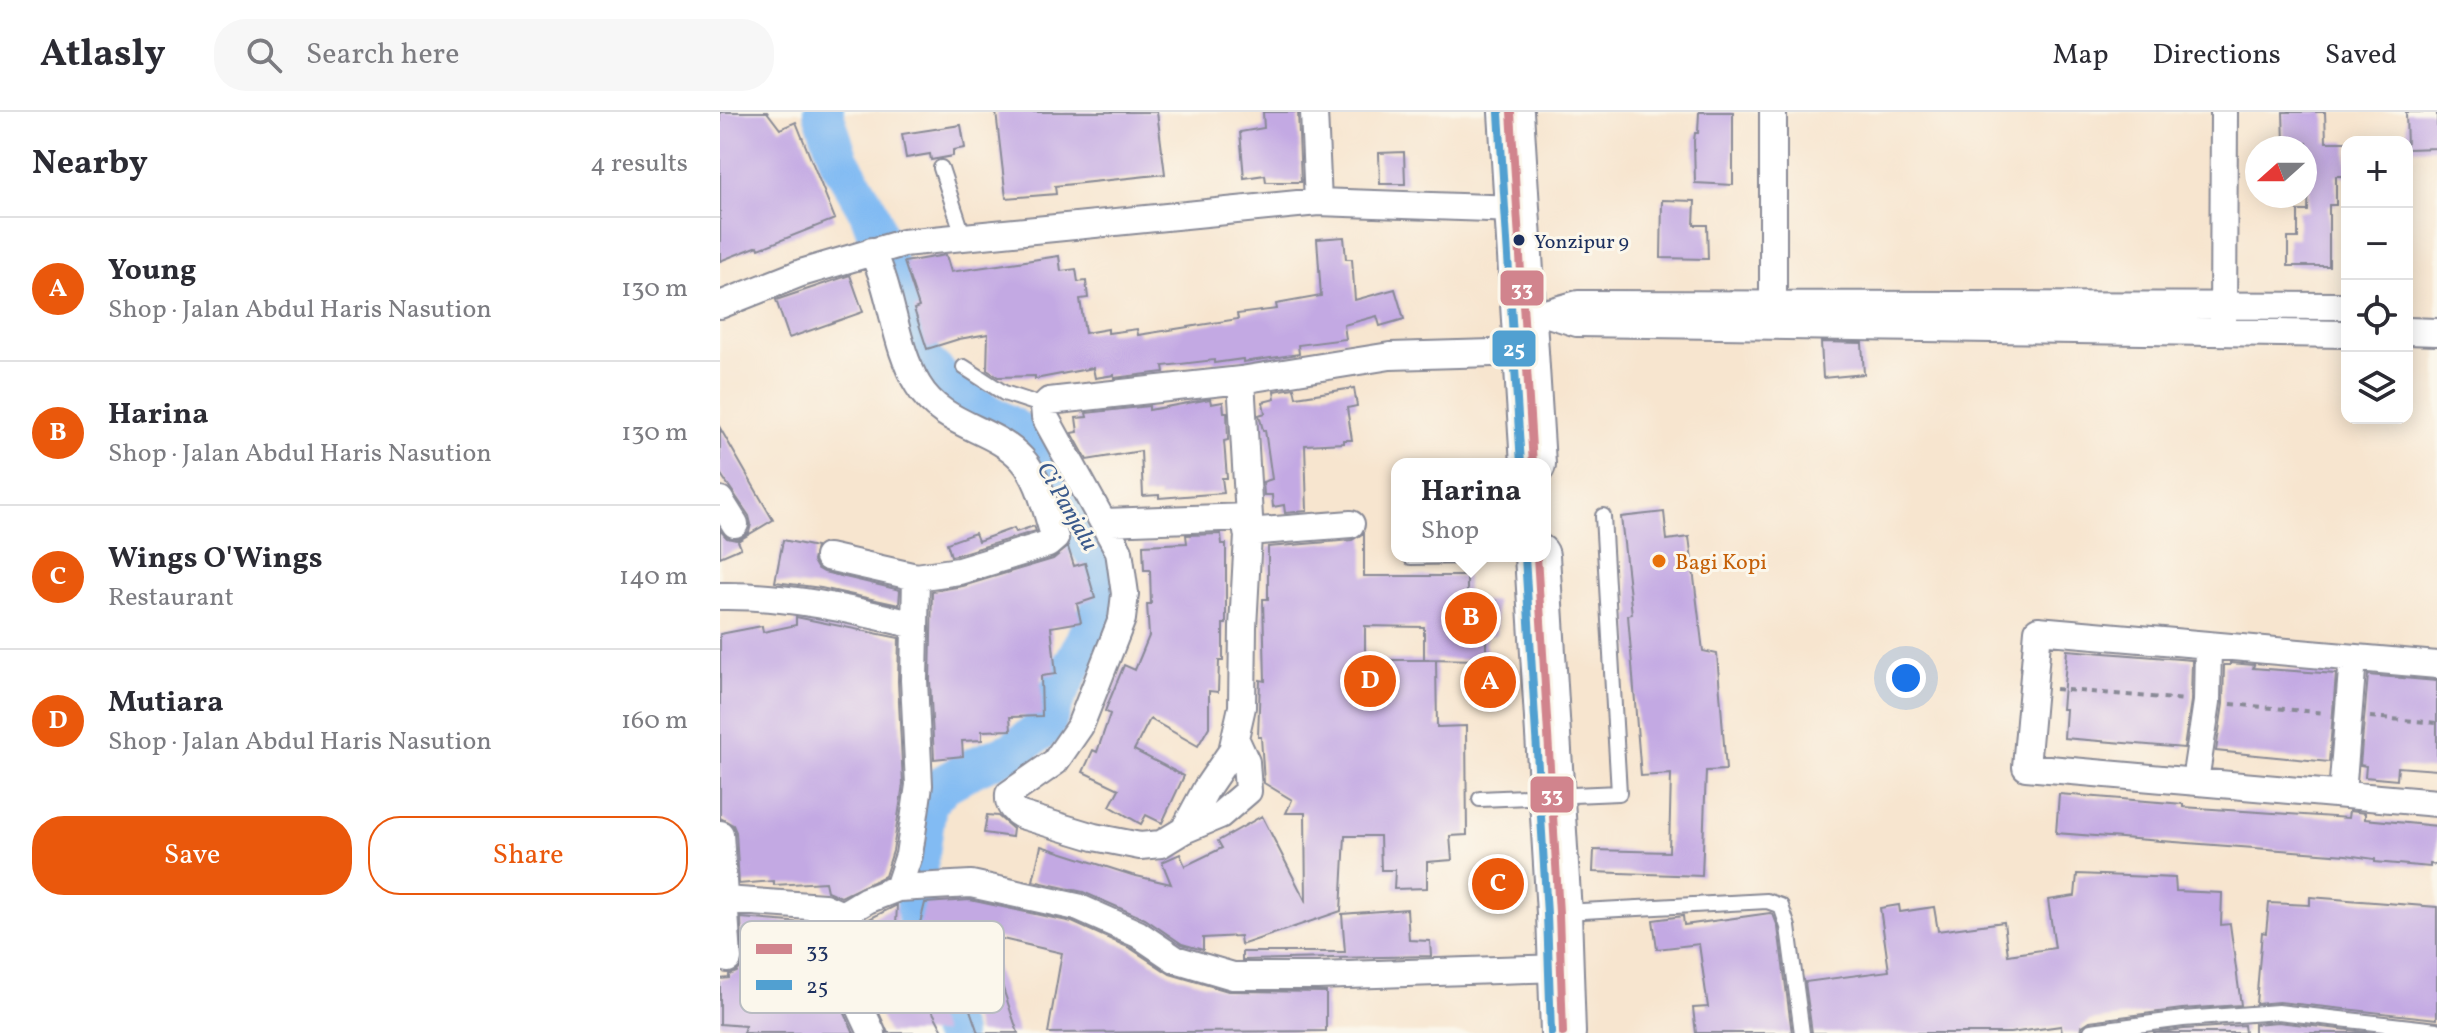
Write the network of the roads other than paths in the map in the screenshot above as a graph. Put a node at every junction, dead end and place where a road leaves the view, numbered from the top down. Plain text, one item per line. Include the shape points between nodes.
1 (1314, 112) edge
2 (1511, 112) edge
3 (1773, 112) edge
4 (2224, 112) edge
5 (941, 168) dead end
6 (1318, 202) junction
7 (1517, 209) junction
8 (964, 238) junction
9 (874, 250) junction
10 (720, 305) edge
11 (2341, 307) edge
12 (1773, 315) junction
13 (2223, 319) junction
14 (1532, 326) junction
15 (2341, 333) edge
16 (964, 367) dead end
17 (1241, 380) junction
18 (1044, 406) junction
19 (1533, 458) edge
20 (720, 500) edge
21 (1603, 516) dead end
22 (1104, 522) junction
23 (735, 524) dead end
24 (1351, 524) dead end
25 (1248, 525) junction
26 (828, 557) dead end
27 (1537, 562) edge
28 (916, 577) junction
29 (720, 596) edge
30 (915, 625) junction
31 (2208, 645) junction
32 (2353, 658) junction
33 (2437, 665) edge
34 (1235, 738) junction
35 (2195, 781) junction
36 (2342, 794) junction
37 (1552, 797) junction
38 (1480, 799) dead end
39 (2437, 803) edge
40 (1184, 830) junction
41 (720, 834) edge
42 (900, 887) junction
43 (725, 900) junction
44 (1559, 913) junction
45 (842, 915) junction
46 (841, 921) edge
47 (728, 959) dead end
48 (1560, 968) junction
49 (863, 1013) edge
50 (2437, 1030) edge
51 (2091, 1031) dead end
52 (872, 1033) edge
53 (1563, 1033) edge
54 (1802, 1033) edge

1 - 6 street
2 - 7 highway
3 - 12 street
4 - 13 street
5 - 8 lane
6 - 7 street
6 - 8 street
7 - 14 highway
8 - 9 street
9 - 10 street
9 - 28 street via 917,383 935,408 1020,456 1033,473 1055,538 959,571
11 - 13 street
12 - 13 street
12 - 14 street via 1654,314
13 - 15 street
14 - 17 street
14 - 19 highway
16 - 18 lane via 1004,393
17 - 18 street via 1049,401
17 - 25 street
18 - 22 street via 1045,417
20 - 23 street
21 - 37 lane via 1619,793
22 - 25 street
22 - 40 street via 1119,551 1125,594 1122,619 1080,726 1055,762 1009,794 1010,804 1021,815 1140,846 1161,844
24 - 25 street
25 - 34 street via 1242,707
26 - 28 street
27 - 37 highway
28 - 30 street
29 - 30 street via 760,595 833,605
30 - 42 street via 919,785
31 - 32 street
31 - 35 street via 2207,702
31 - 35 street via 2038,630 2026,767
32 - 33 street
32 - 36 street
34 - 40 street
34 - 40 street via 1246,762 1248,791 1220,815
35 - 36 street
36 - 39 street
37 - 38 lane
37 - 44 highway
41 - 43 street
42 - 45 street
42 - 48 street via 971,884 1077,907 1138,934 1175,959 1233,976
43 - 45 street via 824,907
43 - 47 street
44 - 48 highway
44 - 54 lane via 1767,901 1781,906
45 - 46 street
48 - 53 highway
49 - 52 street
50 - 51 lane via 2278,1012

